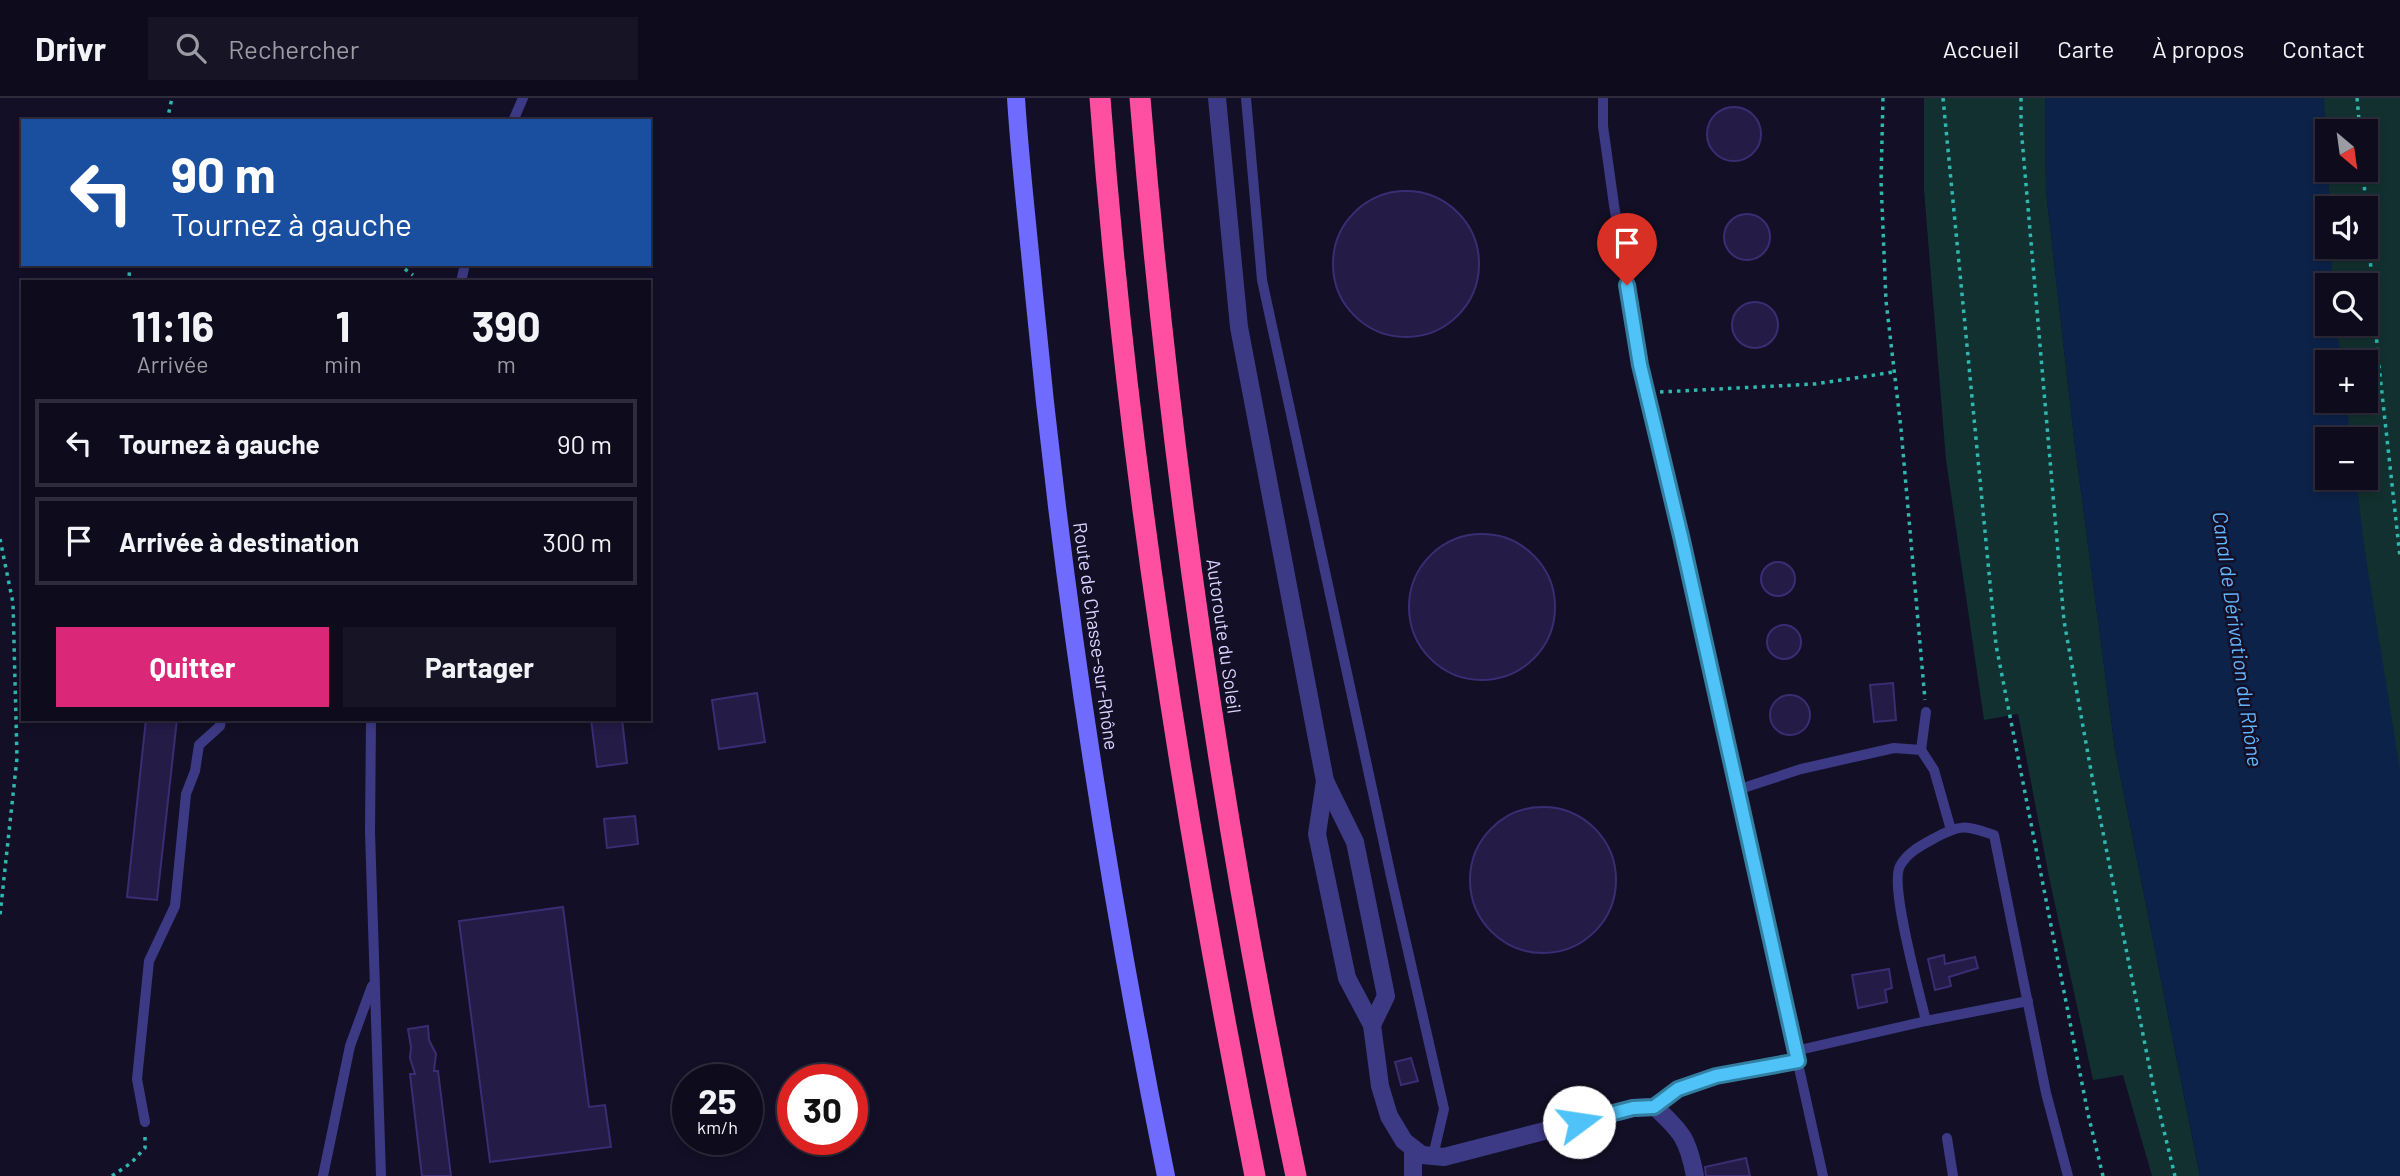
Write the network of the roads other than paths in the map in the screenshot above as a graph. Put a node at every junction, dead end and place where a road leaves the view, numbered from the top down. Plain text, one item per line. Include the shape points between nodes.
1 (523, 98) edge
2 (1016, 98) edge
3 (1100, 98) edge
4 (1140, 98) edge
5 (1217, 98) edge
6 (1245, 98) edge
7 (1603, 98) edge
8 (514, 119) edge
9 (1926, 712) road end
10 (221, 721) edge
11 (371, 721) edge
12 (1921, 750) junction
13 (1325, 781) junction
14 (1737, 790) junction
15 (1951, 831) junction
16 (374, 980) junction
17 (2028, 1000) junction
18 (1926, 1021) junction
19 (1372, 1025) junction
20 (1796, 1056) junction
21 (1654, 1107) junction
22 (145, 1122) road end
23 (1947, 1138) dead end
24 (1413, 1148) junction
25 (1433, 1156) junction
26 (323, 1176) edge
27 (381, 1176) edge
28 (1166, 1176) edge
29 (1255, 1176) edge
30 (1296, 1176) edge
31 (1413, 1176) edge
32 (1695, 1176) edge
33 (1824, 1176) edge
34 (1953, 1176) edge
35 (2067, 1176) edge

1 - 8 lane
2 - 28 main road, Route de Chasse-sur-Rhône via 1065,576 1119,923
3 - 29 highway via 1131,406 1160,632 1206,917
4 - 30 highway, Autoroute du Soleil via 1197,615 1230,823
5 - 13 street via 1239,327
6 - 25 lane via 1262,280 1444,1109
7 - 14 lane via 1603,126 1640,365
9 - 12 lane
10 - 22 lane via 199,745 186,794 175,906 149,961 136,1079
11 - 16 lane
12 - 14 lane via 1894,748 1801,769
12 - 15 lane via 1934,769
13 - 19 street via 1317,834 1347,978
13 - 19 street via 1355,842 1386,996
14 - 20 lane
15 - 17 lane via 1966,825 1994,835
15 - 18 lane via 1916,848 1898,868 1898,894
16 - 26 lane via 350,1046
16 - 27 lane
17 - 18 lane
17 - 35 lane
18 - 20 lane
19 - 24 street via 1389,1116
20 - 21 lane via 1678,1089
20 - 33 lane
21 - 25 street via 1633,1108 1444,1157
21 - 32 street via 1678,1128 1690,1148
23 - 34 lane
24 - 25 street
24 - 31 street

